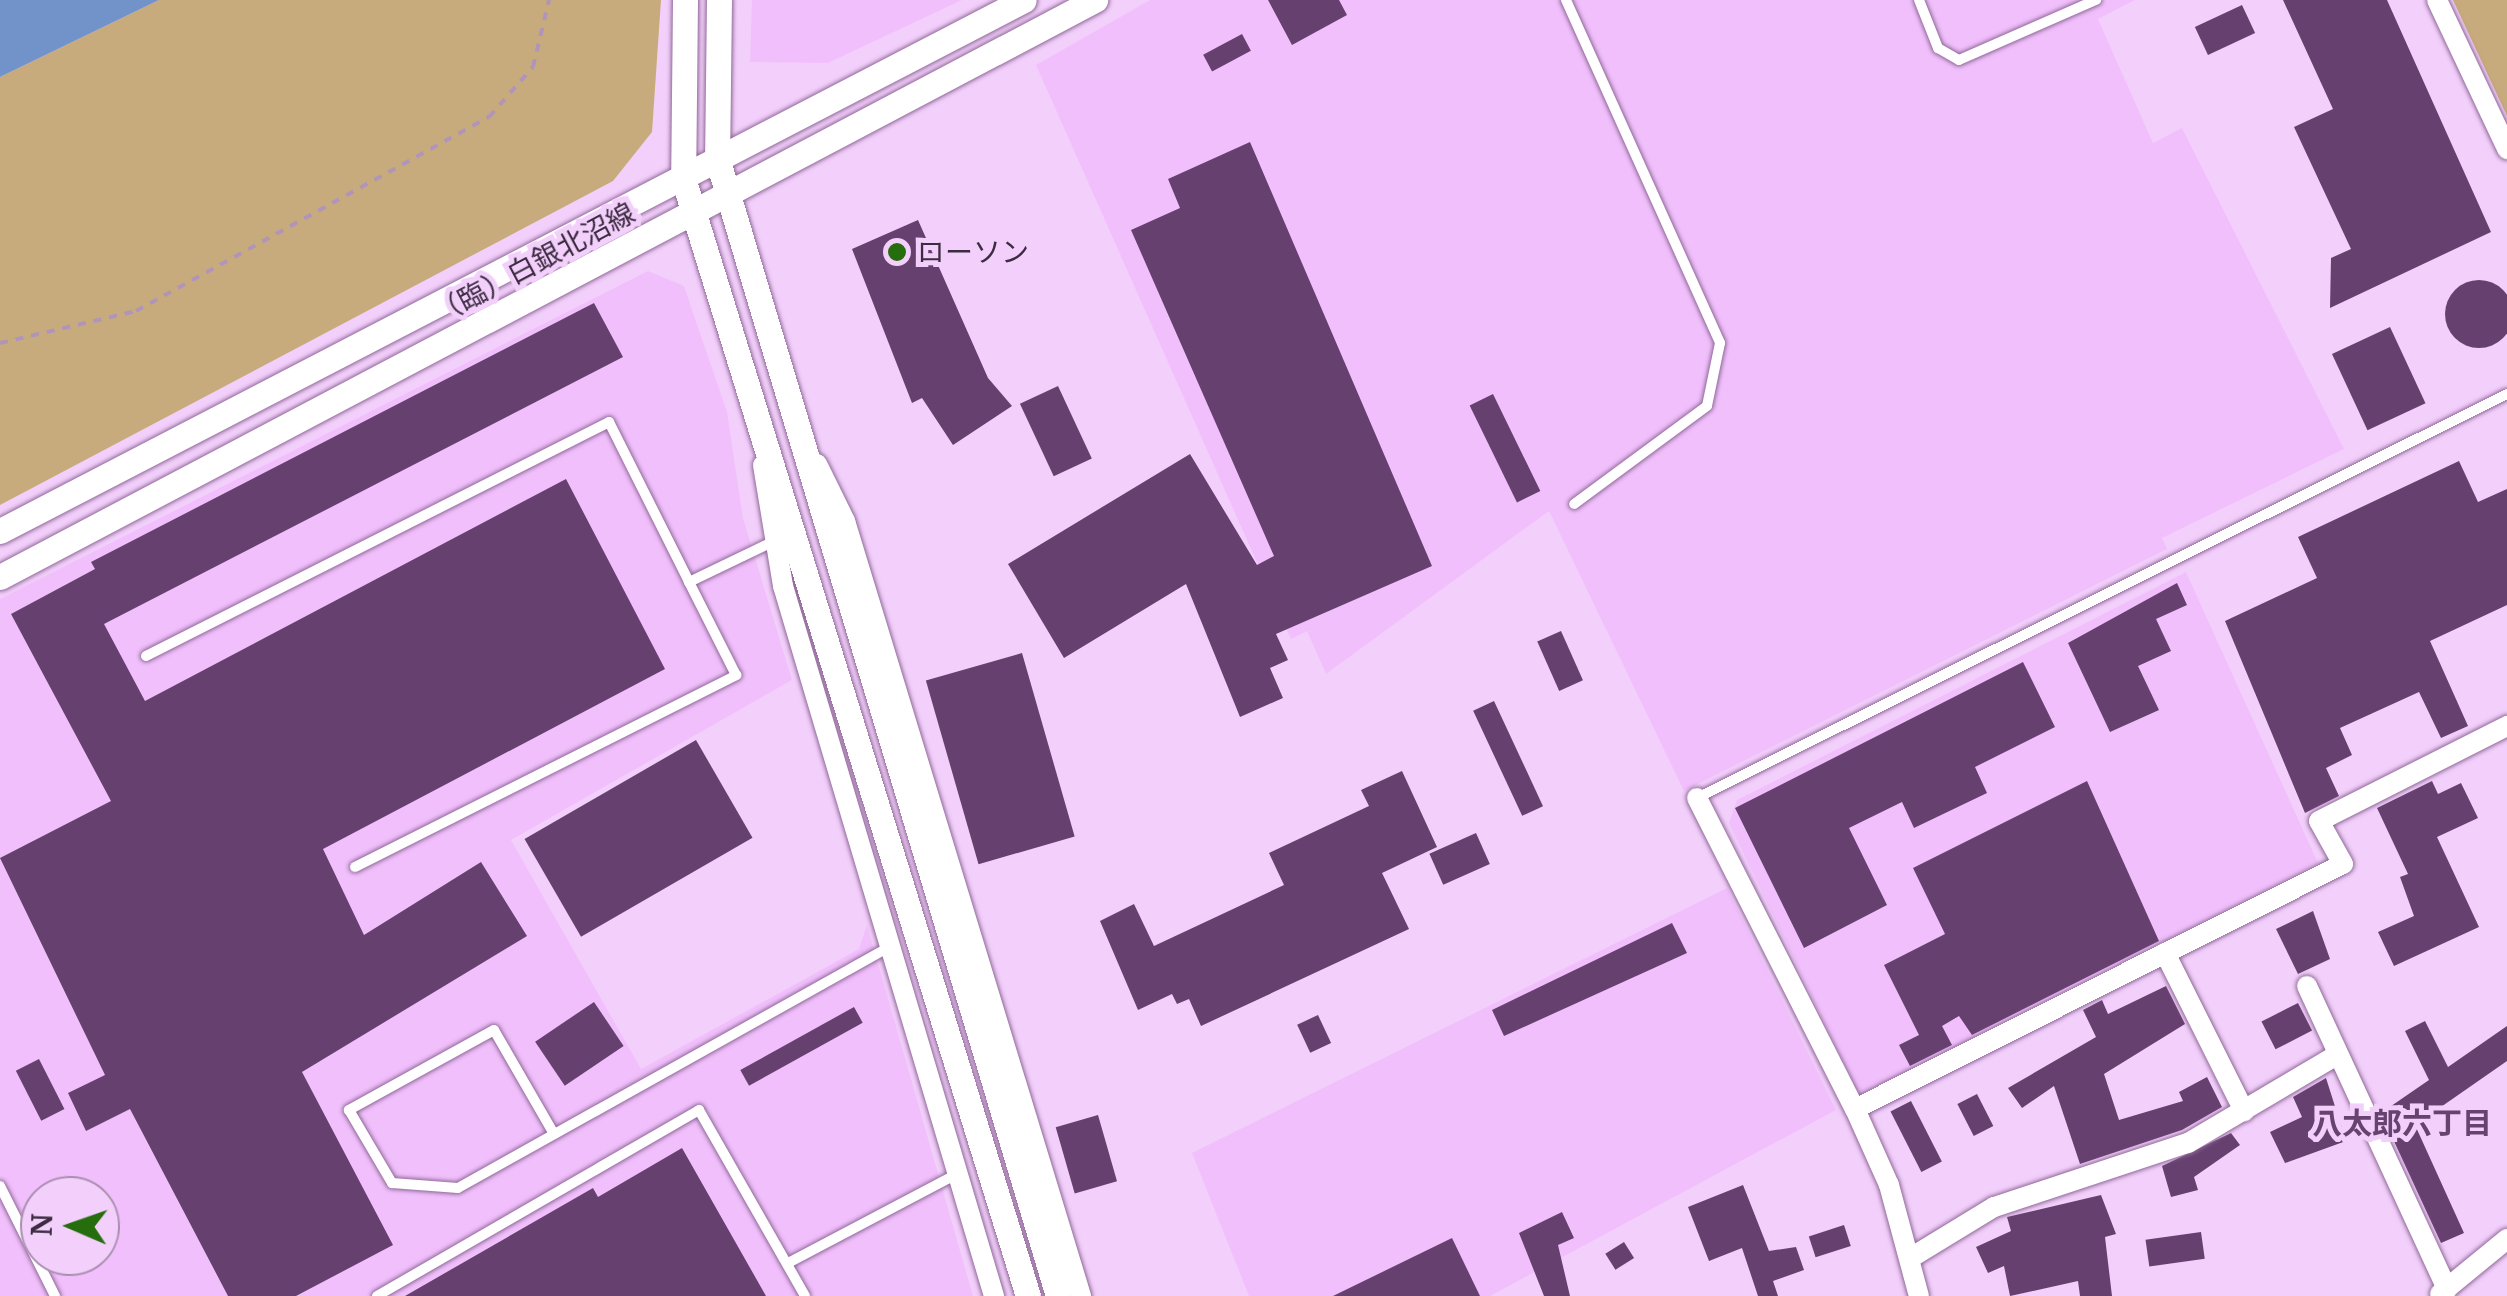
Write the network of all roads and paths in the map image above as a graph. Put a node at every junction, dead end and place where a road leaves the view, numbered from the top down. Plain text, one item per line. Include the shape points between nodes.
1 (549, 0) edge
2 (685, 0) edge
3 (719, 0) edge
4 (1024, 0) edge
5 (1094, 0) edge
6 (1566, 0) edge
7 (1919, 0) edge
8 (2096, 0) edge
9 (2438, 0) edge
10 (2507, 149) edge
11 (717, 158) junction
12 (683, 178) junction
13 (730, 194) junction
14 (697, 212) junction
15 (0, 343) edge
16 (2507, 394) edge
17 (799, 427) junction
18 (1574, 504) dead end
19 (0, 531) edge
20 (784, 544) junction
21 (0, 577) edge
22 (689, 582) junction
23 (146, 656) dead end
24 (2507, 726) edge
25 (1697, 798) joint
26 (354, 867) dead end
27 (891, 946) junction
28 (2164, 953) junction
29 (2308, 986) dead end
30 (2337, 1056) junction
31 (1855, 1109) junction
32 (2244, 1111) junction
33 (554, 1134) junction
34 (958, 1174) junction
35 (0, 1186) edge
36 (2507, 1239) edge
37 (1912, 1257) junction
38 (788, 1263) junction
39 (2443, 1292) edge
40 (55, 1296) edge
41 (377, 1296) edge
42 (805, 1296) edge
43 (994, 1296) edge
44 (1028, 1296) edge
45 (1058, 1296) edge
46 (1081, 1296) edge
47 (1920, 1296) edge

1 - 15 path via 533,68 489,116 136,311
2 - 12 street
3 - 11 street
4 - 11 street, （臨）白銀北沼線
5 - 13 street, （臨）白銀北沼線
6 - 18 lane via 1720,343 1707,406
7 - 8 lane via 1938,48 1959,60
9 - 10 street
11 - 12 street, （臨）白銀北沼線
11 - 13 street
12 - 14 street
12 - 19 street, （臨）白銀北沼線
13 - 14 street, （臨）白銀北沼線
13 - 17 street
14 - 20 street
14 - 21 street, （臨）白銀北沼線
16 - 25 lane
17 - 45 street
17 - 46 street via 845,521
20 - 22 lane
20 - 27 street
20 - 44 street
22 - 23 lane via 610,422
22 - 26 lane via 736,676
24 - 28 street via 2320,821 2343,864
25 - 31 street
27 - 33 lane
27 - 34 street
28 - 31 street
28 - 32 street
29 - 30 street
30 - 32 street
30 - 39 street
31 - 37 street
32 - 37 street via 2188,1143 1994,1207
33 - 33 lane via 458,1188 392,1183 349,1110 494,1030
34 - 38 lane
34 - 43 street
35 - 40 lane
36 - 39 street
37 - 47 street
38 - 41 lane via 699,1110
38 - 42 lane

